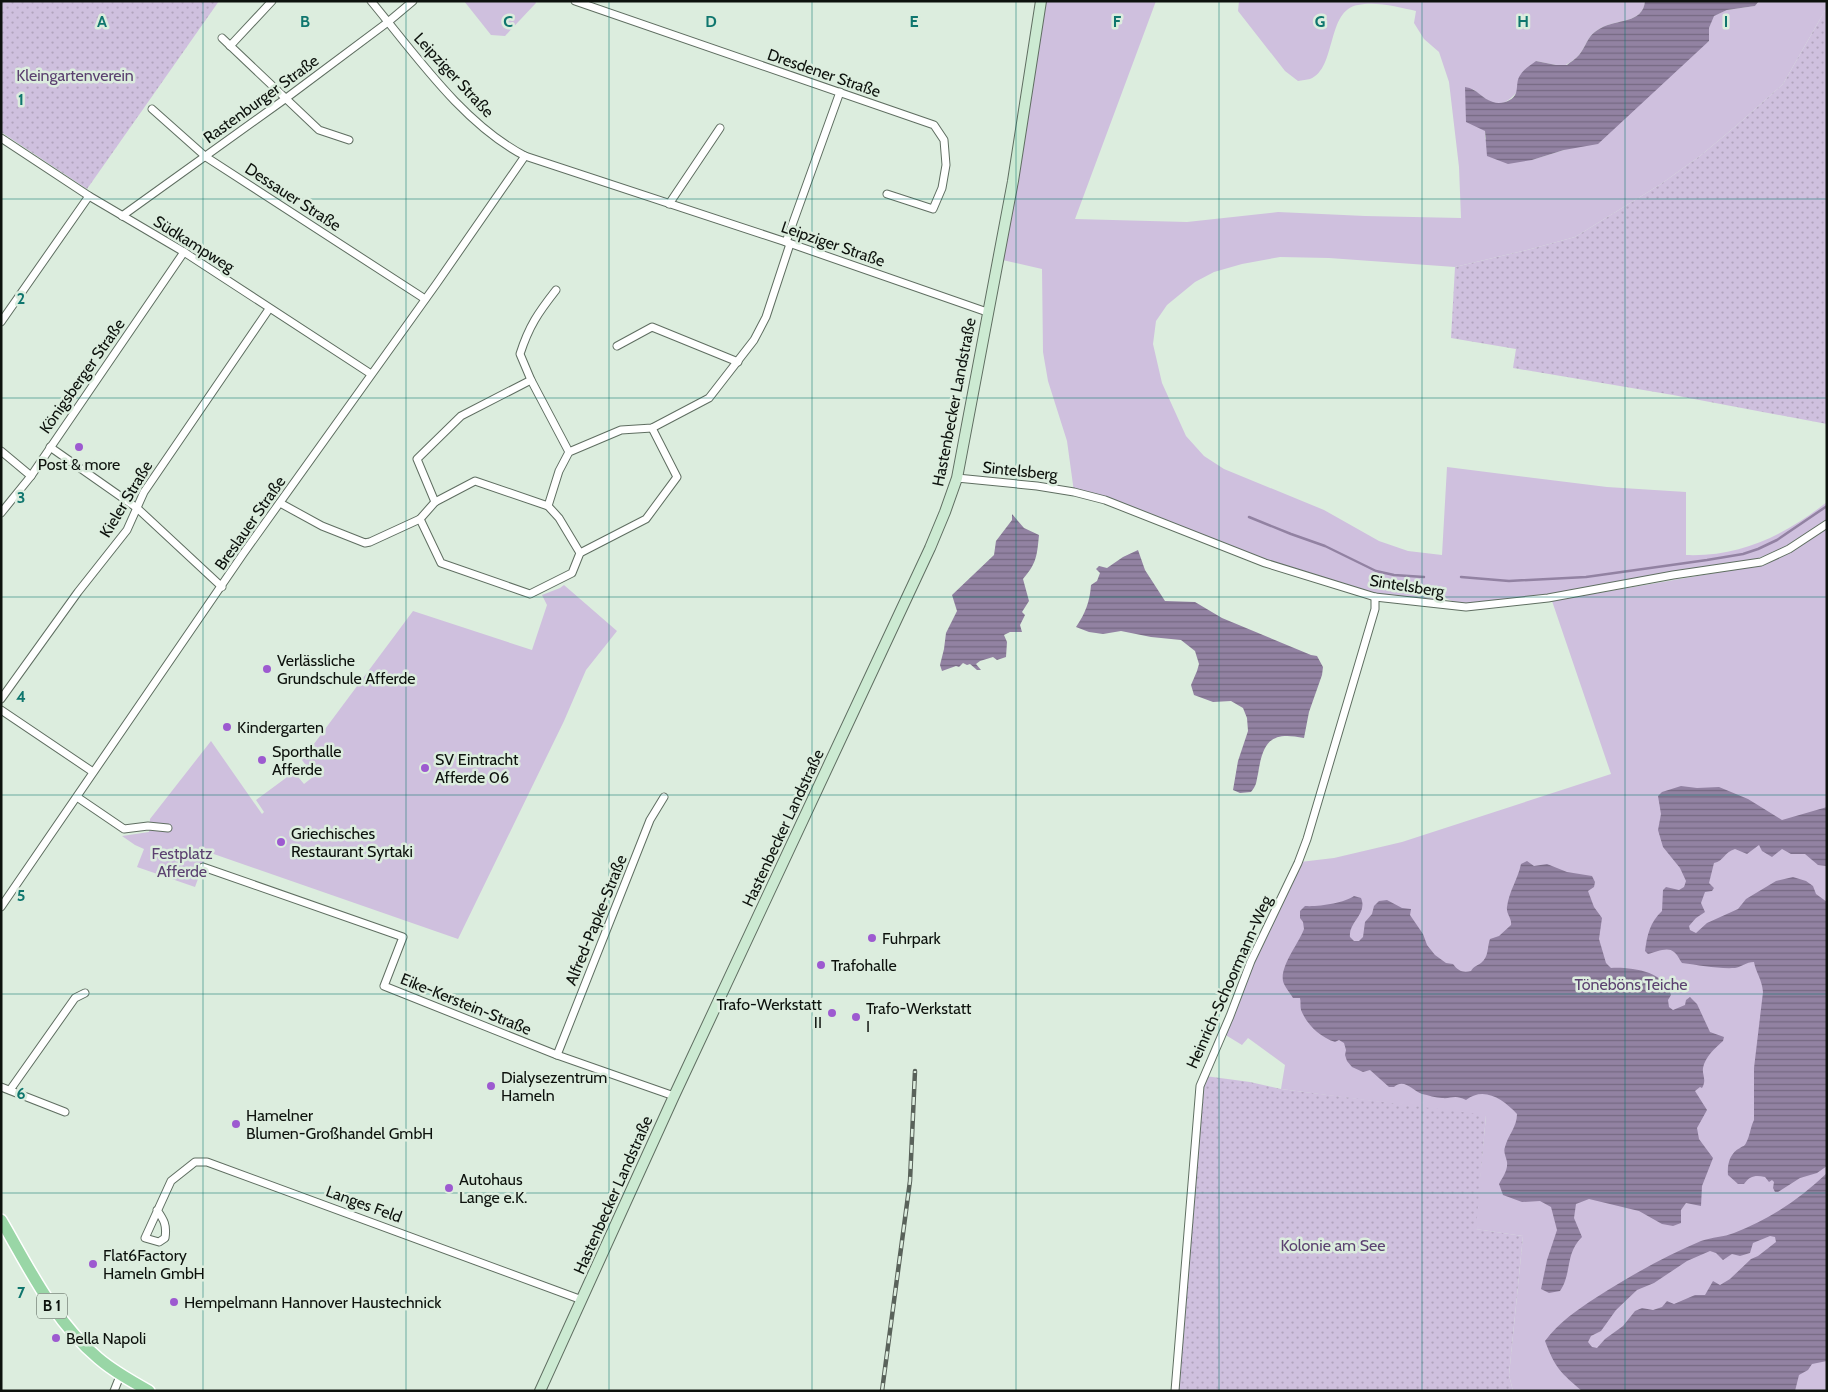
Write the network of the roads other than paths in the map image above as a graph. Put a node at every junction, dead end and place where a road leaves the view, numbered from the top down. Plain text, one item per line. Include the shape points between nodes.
1 (272, 1) edge
2 (371, 1) edge
3 (413, 1) edge
4 (575, 1) edge
5 (1041, 1) edge
6 (388, 22) junction
7 (222, 38) dead end
8 (230, 46) junction
9 (840, 92) junction
10 (285, 99) junction
11 (152, 109) dead end
12 (720, 128) dead end
13 (1, 138) edge
14 (349, 140) dead end
15 (525, 156) junction
16 (206, 157) junction
17 (887, 194) dead end
18 (89, 196) junction
19 (669, 204) junction
20 (122, 216) junction
21 (788, 243) junction
22 (184, 252) junction
23 (556, 290) dead end
24 (425, 299) junction
25 (270, 309) junction
26 (987, 312) junction
27 (1, 322) edge
28 (617, 346) dead end
29 (738, 362) junction
30 (371, 374) junction
31 (531, 380) junction
32 (652, 428) junction
33 (50, 446) junction
34 (1, 452) edge
35 (570, 452) junction
36 (31, 476) junction
37 (956, 478) junction
38 (435, 502) junction
39 (280, 503) junction
40 (548, 506) junction
41 (137, 508) junction
42 (1, 513) edge
43 (420, 519) junction
44 (1827, 524) edge
45 (580, 553) junction
46 (222, 587) junction
47 (1375, 597) junction
48 (1, 699) edge
49 (1, 710) edge
50 (93, 772) junction
51 (77, 797) junction
52 (664, 797) dead end
53 (168, 828) dead end
54 (203, 867) dead end
55 (1, 907) edge
56 (85, 993) dead end
57 (557, 1055) junction
58 (1, 1088) edge
59 (10, 1090) junction
60 (674, 1096) junction
61 (65, 1112) dead end
62 (157, 1210) dead end
63 (1, 1220) edge
64 (582, 1300) junction
65 (122, 1376) junction
66 (114, 1391) edge
67 (149, 1391) edge
68 (540, 1391) edge
69 (1174, 1391) edge

1 - 8 street
2 - 6 street, Leipziger Straße
3 - 6 street, Rastenburger Straße
4 - 9 street, Dresdener Straße
5 - 26 main road, Hastenbecker Landstraße via 1013,181
6 - 10 street, Rastenburger Straße
6 - 15 street, Leipziger Straße via 470,116
7 - 8 street
8 - 10 street
9 - 17 street, Dresdener Straße via 934,125 944,140 946,165 942,188 933,210
9 - 21 street
10 - 14 street via 319,130
10 - 16 street, Rastenburger Straße
11 - 16 street, Dessauer Straße
12 - 19 street
13 - 18 street, Südkampweg
15 - 19 street, Leipziger Straße
15 - 24 street, Breslauer Straße
16 - 20 street, Rastenburger Straße
16 - 24 street, Dessauer Straße
18 - 20 street, Südkampweg
18 - 27 street
19 - 21 street, Leipziger Straße
20 - 22 street, Südkampweg
21 - 26 street, Leipziger Straße
21 - 29 street via 766,317
22 - 25 street, Südkampweg
22 - 33 street, Königsberger Straße
23 - 31 street via 537,313 520,354
24 - 30 street, Breslauer Straße
25 - 30 street, Südkampweg
25 - 41 street, Kieler Straße via 144,492
26 - 37 main road, Hastenbecker Landstraße
28 - 29 street via 652,327
29 - 32 street via 709,398
30 - 39 street, Breslauer Straße
31 - 35 street
31 - 38 street via 461,416 418,460
32 - 35 street via 621,430
32 - 45 street via 677,477 646,519
33 - 36 street, Königsberger Straße
33 - 41 street
34 - 36 street
35 - 40 street via 559,470
36 - 42 street, Königsberger Straße
37 - 47 street, Sintelsberg via 1037,486 1105,500 1265,563
37 - 60 main road, Hastenbecker Landstraße via 930,548
38 - 40 street via 475,481
38 - 43 street
39 - 43 street via 322,526 365,543
39 - 46 street, Breslauer Straße
40 - 45 street
41 - 46 street
41 - 48 street, Kieler Straße via 127,530
43 - 45 street via 441,563 530,594 572,573
44 - 47 street, Sintelsberg via 1789,549 1761,562 1548,598 1466,608
46 - 50 street, Breslauer Straße
47 - 69 street, Heinrich-Schoormann-Weg via 1307,839 1251,961 1200,1086
49 - 50 street
50 - 51 street, Breslauer Straße
51 - 53 street via 124,828
51 - 55 street, Breslauer Straße
52 - 57 street, Alfred-Papke-Straße via 650,820
54 - 57 street, Eike-Kerstein-Straße via 403,937 384,986
56 - 59 street via 75,998
57 - 60 street, Eike-Kerstein-Straße
58 - 59 street
59 - 61 street
60 - 64 main road, Hastenbecker Landstraße
62 - 64 street, Langes Feld via 171,1181 195,1162 207,1162
63 - 65 main road, B 1 via 48,1302 64,1323 97,1358
64 - 68 main road, Hastenbecker Landstraße
65 - 66 street
65 - 67 main road, B 1

